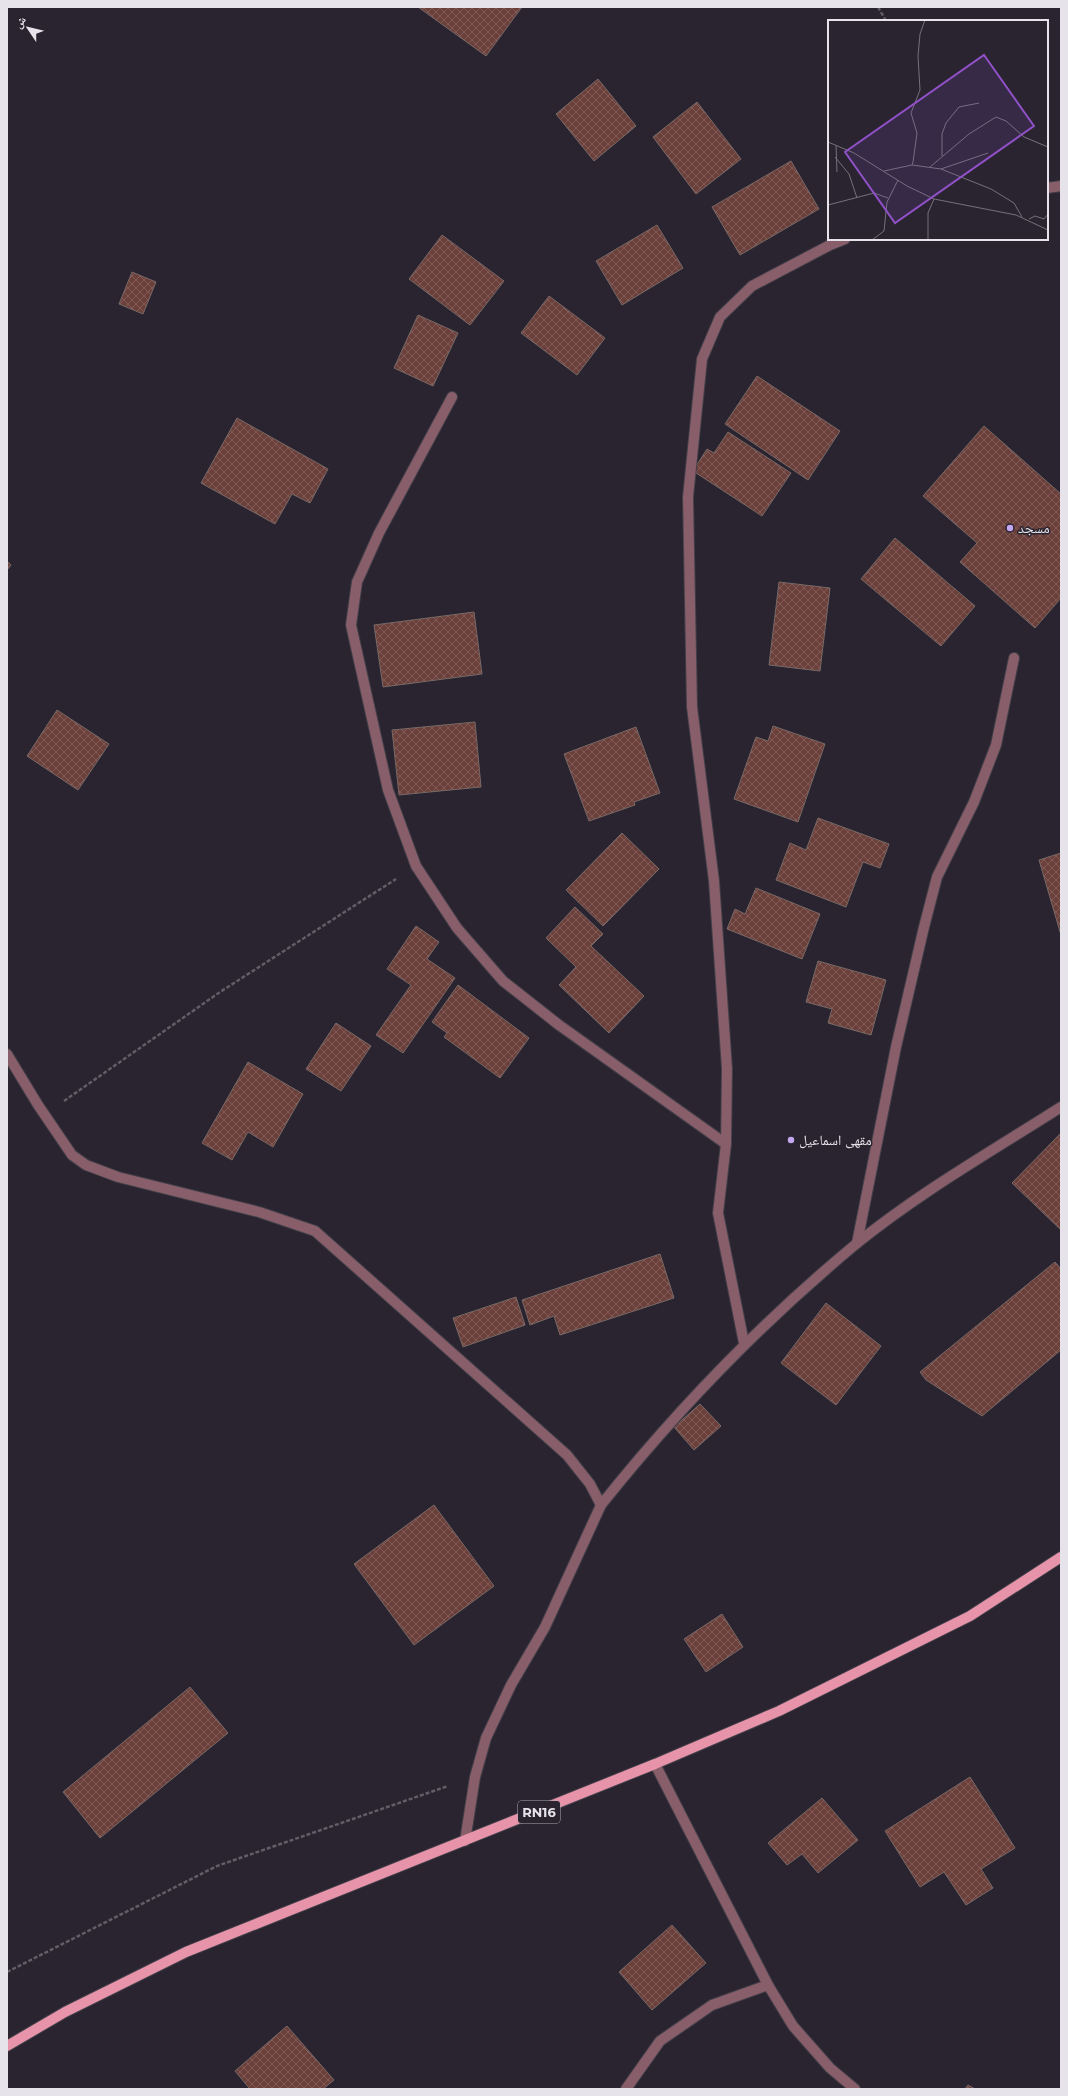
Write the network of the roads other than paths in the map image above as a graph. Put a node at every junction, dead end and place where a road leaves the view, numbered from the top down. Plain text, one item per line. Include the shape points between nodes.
1 (1061, 186) edge
2 (1048, 188) edge
3 (842, 240) edge
4 (452, 397) dead end
5 (1014, 658) dead end
6 (7, 1054) edge
7 (1061, 1107) edge
8 (726, 1144) junction
9 (857, 1243) junction
10 (744, 1343) junction
11 (600, 1505) junction
12 (1061, 1557) edge
13 (656, 1764) junction
14 (464, 1841) junction
15 (768, 1985) junction
16 (7, 2046) edge
17 (626, 2089) edge
18 (855, 2089) edge

1 - 2 street
3 - 8 street via 752,286 720,317 702,358 688,497 692,707 714,881 728,1069
4 - 8 street via 379,533 357,582 351,625 388,790 416,866 457,928 503,981 559,1025
5 - 9 street via 996,745 974,802 937,877 896,1048
6 - 11 street via 72,1155 86,1165 118,1177 260,1212 315,1231 567,1455 590,1484
7 - 9 street via 933,1188
8 - 10 street via 718,1214
9 - 10 street
10 - 11 street via 646,1449
11 - 14 street via 544,1627 511,1685 486,1738 475,1777
12 - 13 main road, RN16 via 970,1616 779,1711
13 - 14 main road, RN16
13 - 15 street
14 - 16 main road, RN16 via 186,1952 65,2012
15 - 17 street via 712,2004 660,2041
15 - 18 street via 793,2026 830,2068

